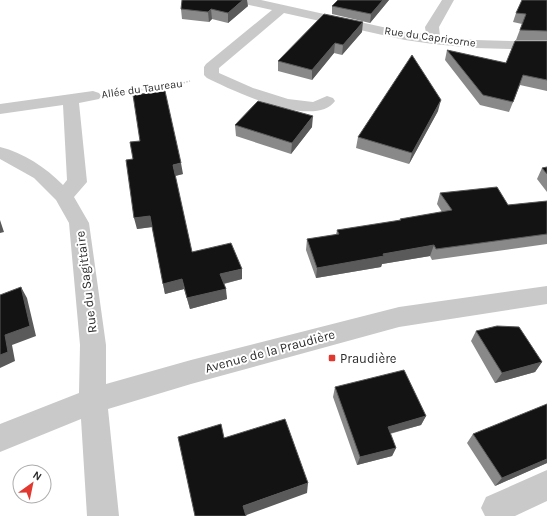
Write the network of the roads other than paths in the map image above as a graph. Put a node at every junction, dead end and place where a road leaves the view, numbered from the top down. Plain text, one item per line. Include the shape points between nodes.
1 (244, 0) edge
2 (448, 0) edge
3 (281, 8) junction
4 (433, 40) junction
5 (547, 46) edge
6 (93, 96) road end
7 (71, 99) junction
8 (327, 101) dead end
9 (0, 109) edge
10 (0, 153) edge
11 (63, 196) junction
12 (547, 295) edge
13 (93, 401) junction
14 (0, 438) edge
15 (547, 485) edge
16 (497, 508) dead end
17 (103, 516) edge

1 - 3 street, Rue du Capricorne
2 - 4 street via 432,27
3 - 4 street, Rue du Capricorne
3 - 8 street via 211,67 212,76 234,87 282,101 314,107
4 - 5 street, Rue du Capricorne
6 - 7 street, Allée du Taureau
7 - 9 street, Allée du Taureau
7 - 11 street via 77,182
10 - 11 street, Rue du Sagittaire via 41,174
11 - 13 street, Rue du Sagittaire via 78,223 93,345
12 - 13 street, Avenue de la Praudière via 399,317 191,372
13 - 14 street, Avenue de la Praudière
13 - 17 street, Rue du Sagittaire
15 - 16 street

